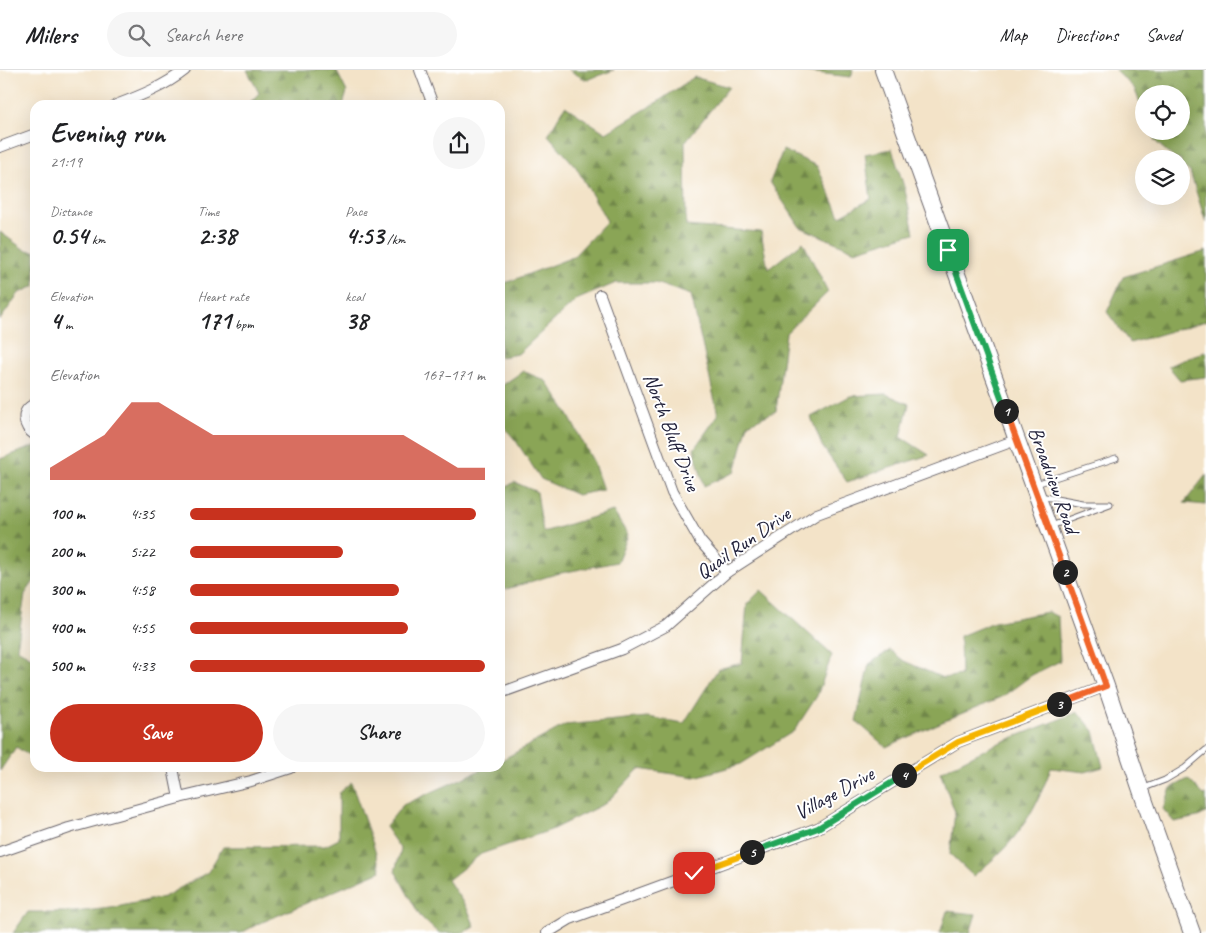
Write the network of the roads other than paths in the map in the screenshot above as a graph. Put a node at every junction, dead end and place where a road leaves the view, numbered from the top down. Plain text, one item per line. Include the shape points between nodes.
1 (185, 70) edge
2 (420, 70) edge
3 (883, 70) edge
4 (129, 100) edge
5 (431, 100) edge
6 (30, 136) edge
7 (0, 147) edge
8 (600, 295) dead end
9 (30, 406) edge
10 (30, 431) edge
11 (1016, 440) junction
12 (1116, 458) dead end
13 (1035, 490) junction
14 (1048, 527) junction
15 (727, 572) junction
16 (1106, 686) junction
17 (505, 691) edge
18 (1206, 750) edge
19 (175, 772) edge
20 (279, 772) edge
21 (1141, 789) junction
22 (179, 798) junction
23 (0, 852) edge
24 (547, 933) edge
25 (1192, 933) edge

1 - 4 street
2 - 5 street
3 - 11 main road, Broadview Road
6 - 7 street
8 - 15 street, North Bluff Drive via 672,492 700,541
9 - 10 street via 24,415
11 - 13 main road, Broadview Road
11 - 15 street, Quail Run Drive via 817,514
12 - 13 lane
13 - 14 main road, Broadview Road
13 - 14 lane via 1083,504 1110,504
14 - 16 main road, Broadview Road
15 - 17 street, Quail Run Drive via 666,626 622,649
16 - 21 main road, Broadview Road
16 - 24 street, Village Drive via 958,742 818,828 570,918
18 - 21 lane via 1165,780
19 - 22 street
20 - 22 street
21 - 25 main road, Broadview Road
22 - 23 street via 69,828

